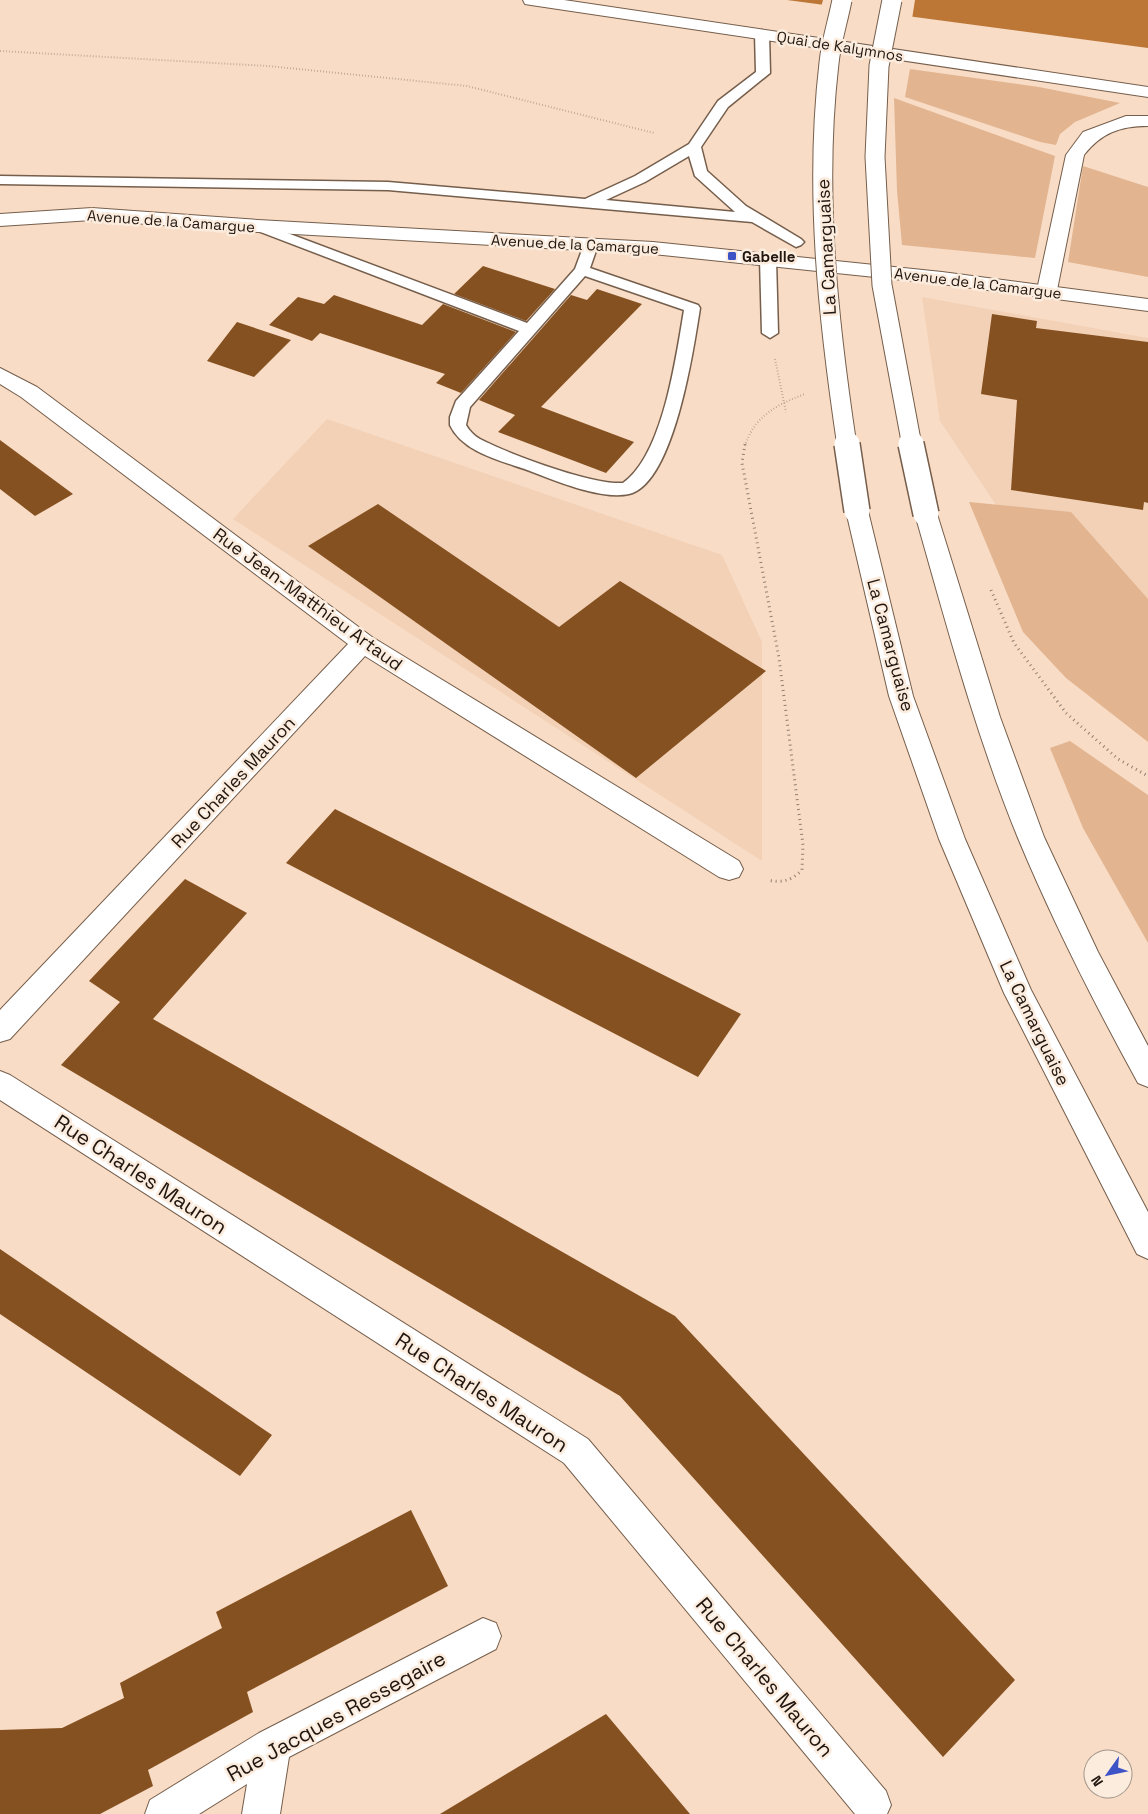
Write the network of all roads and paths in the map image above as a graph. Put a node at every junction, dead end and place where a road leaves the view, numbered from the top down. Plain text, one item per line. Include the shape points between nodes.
1 (531, 0) edge
2 (842, 0) edge
3 (892, 0) edge
4 (762, 34) junction
5 (0, 51) edge
6 (1148, 92) edge
7 (1148, 121) edge
8 (703, 133) junction
9 (694, 147) junction
10 (0, 180) edge
11 (585, 205) junction
12 (757, 218) junction
13 (0, 220) edge
14 (258, 226) junction
15 (796, 242) dead end
16 (590, 245) junction
17 (768, 259) junction
18 (582, 270) junction
19 (1047, 290) junction
20 (1148, 305) edge
21 (529, 329) junction
22 (770, 333) joint
23 (0, 375) edge
24 (808, 392) dead end
25 (784, 403) junction
26 (786, 412) dead end
27 (990, 590) dead end
28 (363, 643) junction
29 (1148, 776) edge
30 (729, 869) joint
31 (0, 1030) edge
32 (1148, 1074) edge
33 (0, 1084) edge
34 (1148, 1244) edge
35 (483, 1636) dead end
36 (272, 1746) junction
37 (872, 1805) dead end
38 (164, 1814) edge
39 (261, 1814) edge

1 - 4 main road, Quai de Kalymnos
2 - 34 main road, La Camarguaise, bridge via 829,61 822,153 825,258 837,387 857,511 902,696 952,839 1018,993
3 - 32 main road, bridge via 878,66 875,157 882,285 926,514 981,698 1031,837 1097,983
4 - 6 main road, Quai de Kalymnos
4 - 8 lane via 763,73 723,104
5 - 8 path via 268,66 467,86 643,132
7 - 19 main road via 1126,121 1089,136 1075,155
8 - 9 lane
9 - 11 lane via 640,179
9 - 12 lane via 700,173 741,209
10 - 11 lane via 388,186
11 - 12 lane
12 - 15 lane
13 - 14 main road, Avenue de la Camargue via 92,214
14 - 16 main road, Avenue de la Camargue
14 - 21 lane
16 - 17 main road, Avenue de la Camargue
16 - 18 lane
17 - 19 main road, Avenue de la Camargue
17 - 22 lane
18 - 21 lane
18 - 21 lane via 692,308 684,358 664,435 641,481 626,490 599,488 472,442 459,430 456,420 462,405
19 - 20 main road, Avenue de la Camargue
22 - 25 path
23 - 28 main road, Rue Jean-Matthieu Artaud via 30,392
24 - 25 path
25 - 26 path
25 - 30 path via 764,416 747,434 742,463 779,658 802,836 802,870 793,880 776,882 745,869
27 - 29 path via 1014,643 1066,713 1118,758
28 - 30 main road, Rue Jean-Matthieu Artaud
28 - 31 main road, Rue Charles Mauron
33 - 37 main road, Rue Charles Mauron via 576,1451
35 - 36 main road, Rue Jacques Ressegaire
36 - 38 main road, Rue Jacques Ressegaire
36 - 39 main road

